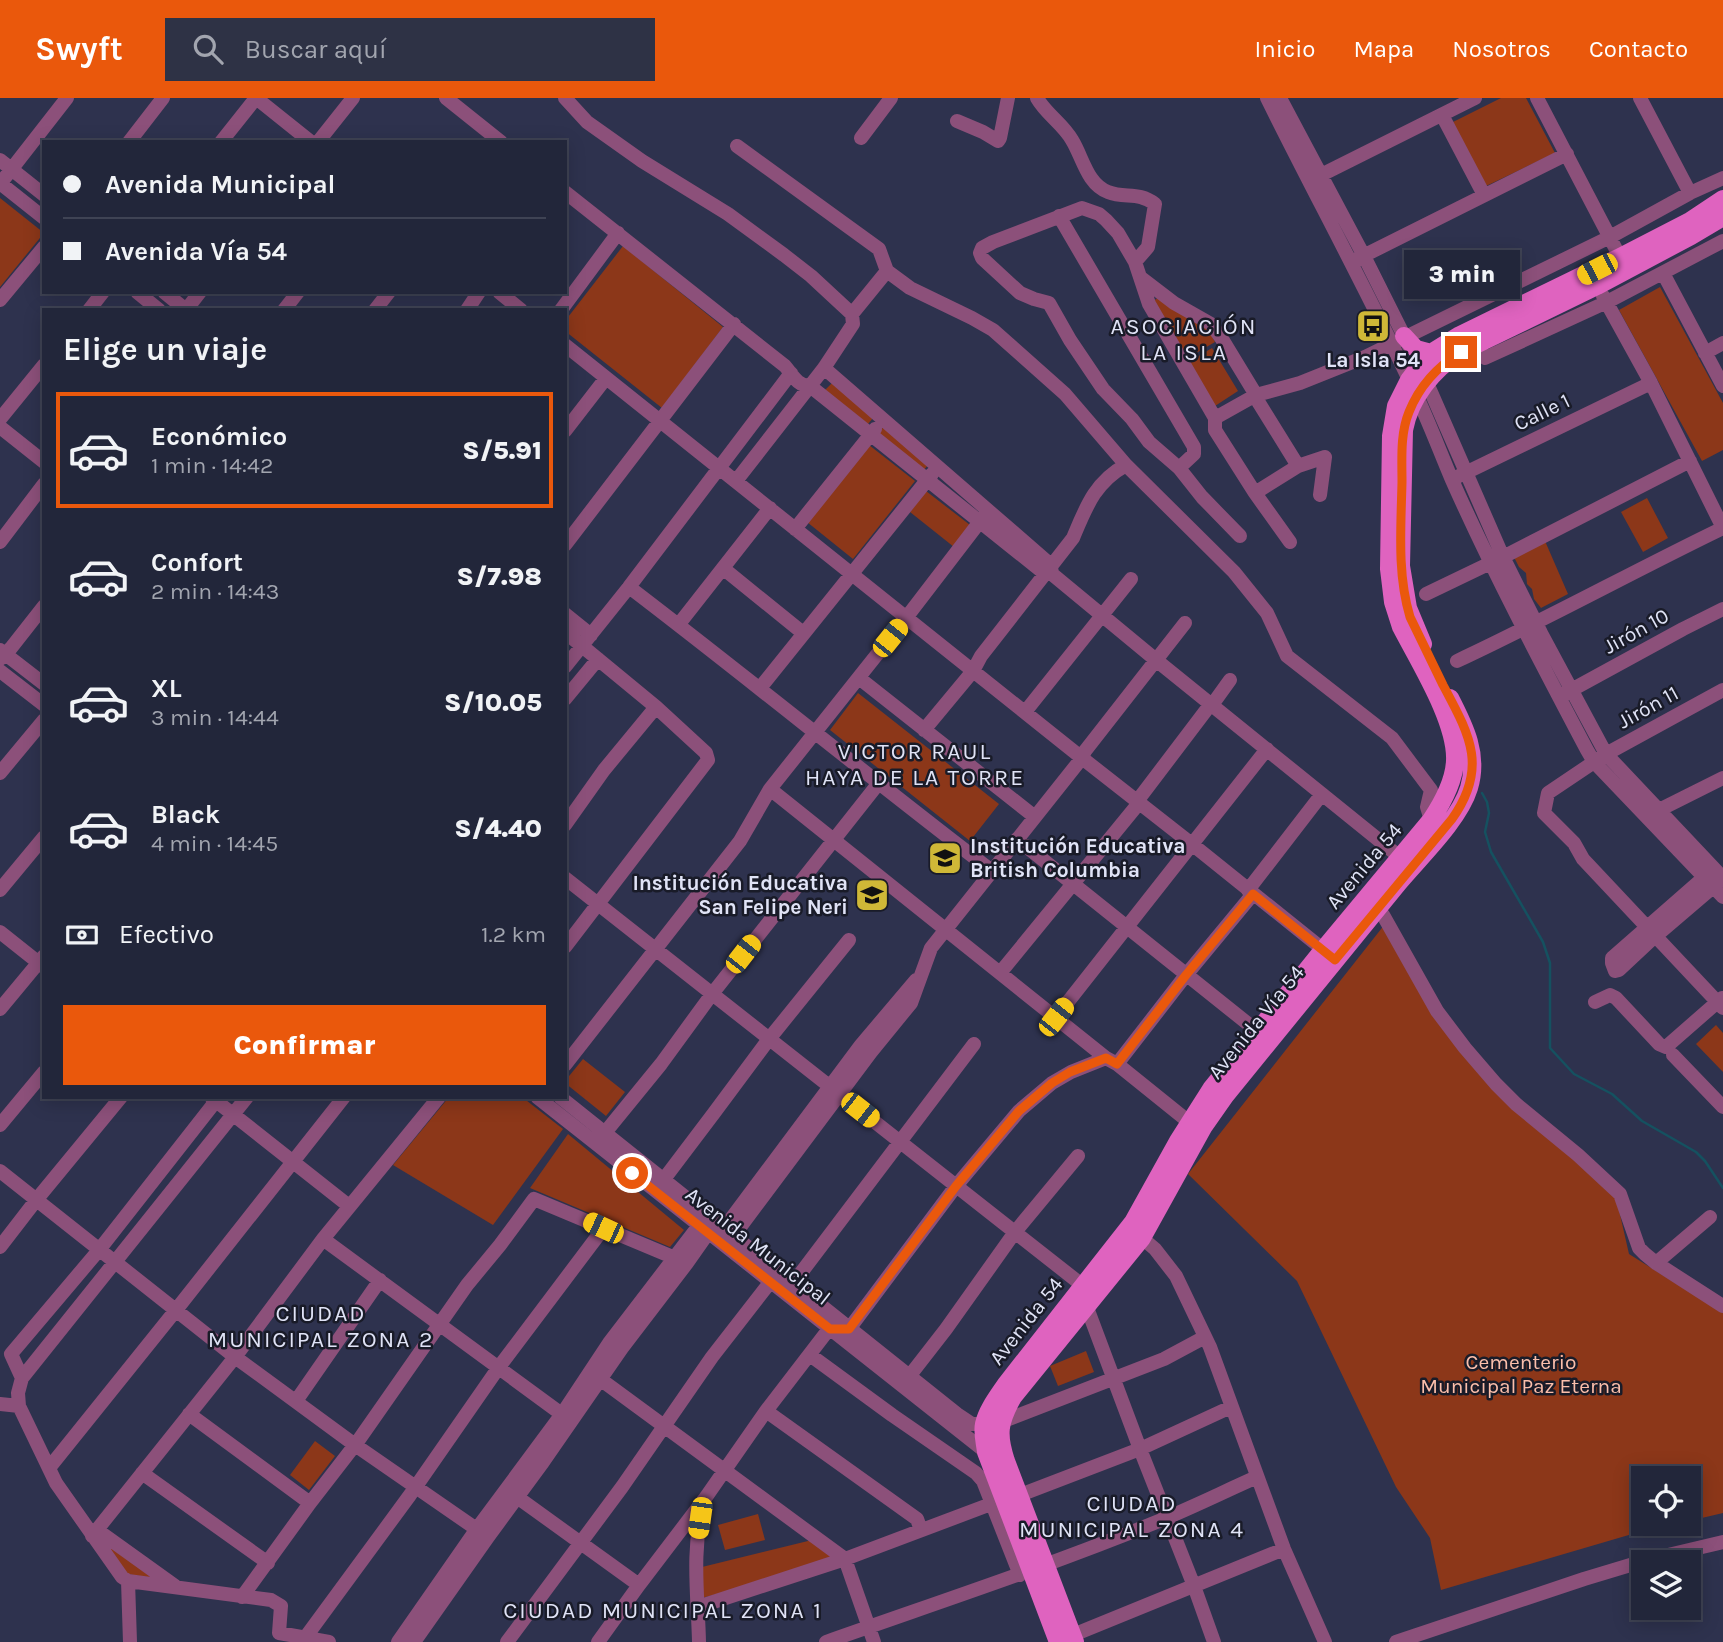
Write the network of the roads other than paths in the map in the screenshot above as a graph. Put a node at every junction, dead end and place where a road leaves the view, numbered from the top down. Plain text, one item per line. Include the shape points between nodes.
1 (66, 98) edge
2 (163, 98) edge
3 (256, 98) edge
4 (353, 98) edge
5 (446, 98) edge
6 (565, 98) edge
7 (891, 98) edge
8 (1008, 98) edge
9 (1037, 98) edge
10 (1475, 98) edge
11 (1537, 98) edge
12 (1640, 98) edge
13 (1273, 99) edge
14 (1442, 115) junction
15 (957, 121) dead end
16 (861, 138) dead end
17 (131, 140) edge
18 (223, 140) edge
19 (308, 140) edge
20 (320, 140) edge
21 (498, 140) edge
22 (737, 146) dead end
23 (1567, 154) junction
24 (6, 164) edge
25 (1315, 178) junction
26 (1723, 178) edge
27 (0, 183) edge
28 (42, 193) edge
29 (1690, 193) junction
30 (567, 194) edge
31 (1484, 195) junction
32 (1723, 199) edge
33 (42, 216) edge
34 (1059, 216) junction
35 (1721, 229) edge
36 (618, 233) junction
37 (1610, 237) junction
38 (42, 249) edge
39 (1620, 257) junction
40 (1357, 259) junction
41 (1137, 269) junction
42 (887, 271) junction
43 (1663, 274) junction
44 (1597, 286) junction
45 (101, 294) edge
46 (139, 294) edge
47 (166, 294) edge
48 (198, 294) edge
49 (296, 294) edge
50 (501, 294) edge
51 (0, 300) edge
52 (1607, 302) junction
53 (91, 308) edge
54 (157, 308) edge
55 (184, 308) edge
56 (188, 308) edge
57 (286, 308) edge
58 (519, 308) edge
59 (562, 308) edge
60 (852, 314) junction
61 (734, 324) junction
62 (1398, 340) junction
63 (1723, 343) edge
64 (567, 347) edge
65 (1480, 351) junction
66 (1432, 353) junction
67 (1705, 353) junction
68 (42, 367) edge
69 (824, 368) junction
70 (791, 373) junction
71 (606, 378) junction
72 (1418, 381) junction
73 (1651, 383) junction
74 (810, 386) junction
75 (1723, 386) edge
76 (1256, 395) junction
77 (1215, 418) junction
78 (0, 419) edge
79 (883, 419) junction
80 (660, 421) junction
81 (0, 428) edge
82 (567, 428) edge
83 (871, 434) junction
84 (42, 460) edge
85 (1690, 461) junction
86 (1126, 465) junction
87 (938, 466) junction
88 (1298, 466) junction
89 (1178, 468) junction
90 (720, 469) junction
91 (1466, 473) junction
92 (1452, 479) junction
93 (927, 480) junction
94 (736, 481) junction
95 (42, 487) edge
96 (1255, 493) junction
97 (1320, 495) dead end
98 (770, 508) junction
99 (984, 517) junction
100 (1723, 528) edge
101 (795, 529) junction
102 (1240, 536) dead end
103 (0, 542) edge
104 (567, 542) edge
105 (1290, 542) dead end
106 (1497, 560) junction
107 (723, 569) junction
108 (1049, 571) junction
109 (850, 573) junction
110 (1131, 579) dead end
111 (629, 587) junction
112 (1426, 594) dead end
113 (42, 608) edge
114 (1723, 610) edge
115 (1102, 614) junction
116 (567, 616) edge
117 (906, 618) junction
118 (1185, 623) dead end
119 (679, 625) junction
120 (1530, 626) junction
121 (567, 633) edge
122 (803, 633) junction
123 (587, 640) junction
124 (2, 654) edge
125 (598, 659) junction
126 (1156, 660) junction
127 (1457, 661) dead end
128 (567, 665) edge
129 (0, 671) edge
130 (973, 671) junction
131 (859, 678) junction
132 (1230, 680) dead end
133 (42, 683) edge
134 (760, 688) junction
135 (1723, 690) edge
136 (1565, 694) junction
137 (567, 697) edge
138 (42, 703) edge
139 (1212, 705) junction
140 (656, 707) junction
141 (1025, 712) junction
142 (42, 722) edge
143 (924, 730) junction
144 (815, 733) junction
145 (1267, 749) junction
146 (1082, 758) junction
147 (1600, 758) junction
148 (0, 773) edge
149 (1723, 778) edge
150 (878, 784) junction
151 (770, 789) junction
152 (1322, 794) junction
153 (1139, 803) junction
154 (1659, 810) junction
155 (1035, 817) junction
156 (1432, 820) junction
157 (567, 822) edge
158 (42, 839) edge
159 (1017, 839) junction
160 (835, 840) junction
161 (1193, 845) junction
162 (1401, 858) junction
163 (992, 871) junction
164 (1718, 878) edge
165 (567, 880) edge
166 (1073, 883) junction
167 (0, 890) edge
168 (1250, 892) junction
169 (599, 904) junction
170 (1377, 909) junction
171 (1127, 927) junction
172 (946, 930) junction
173 (0, 932) edge
174 (1651, 932) junction
175 (849, 940) dead end
176 (567, 944) edge
177 (656, 950) junction
178 (1329, 955) junction
179 (42, 962) edge
180 (1616, 964) dead end
181 (1000, 973) junction
182 (1186, 975) junction
183 (712, 994) junction
184 (1595, 1002) dead end
185 (1721, 1002) edge
186 (0, 1009) edge
187 (1056, 1017) junction
188 (1257, 1031) junction
189 (769, 1039) junction
190 (974, 1044) dead end
191 (1673, 1055) dead end
192 (1111, 1061) junction
193 (567, 1062) edge
194 (42, 1074) edge
195 (836, 1090) junction
196 (119, 1099) edge
197 (215, 1099) edge
198 (245, 1099) edge
199 (342, 1099) edge
200 (437, 1099) edge
201 (541, 1099) edge
202 (562, 1099) edge
203 (1723, 1107) edge
204 (233, 1115) junction
205 (1189, 1122) junction
206 (0, 1125) edge
207 (600, 1138) junction
208 (900, 1141) junction
209 (1078, 1156) dead end
210 (293, 1163) junction
211 (0, 1171) edge
212 (659, 1186) junction
213 (956, 1186) junction
214 (37, 1199) junction
215 (349, 1206) junction
216 (1710, 1217) dead end
217 (603, 1228) junction
218 (716, 1231) junction
219 (1015, 1232) junction
220 (1142, 1238) junction
221 (323, 1239) junction
222 (0, 1247) edge
223 (99, 1250) junction
224 (681, 1260) junction
225 (116, 1262) junction
226 (1656, 1263) junction
227 (774, 1277) junction
228 (380, 1280) junction
229 (1082, 1285) junction
230 (789, 1288) junction
231 (1086, 1305) junction
232 (1723, 1306) edge
233 (176, 1310) junction
234 (440, 1323) junction
235 (830, 1329) junction
236 (849, 1329) junction
237 (1205, 1337) junction
238 (810, 1355) junction
239 (235, 1357) junction
240 (499, 1367) junction
241 (1113, 1377) junction
242 (22, 1378) junction
243 (600, 1379) junction
244 (905, 1382) junction
245 (296, 1401) junction
246 (0, 1404) edge
247 (19, 1406) junction
248 (1231, 1407) junction
249 (766, 1411) junction
250 (189, 1415) junction
251 (567, 1418) junction
252 (992, 1423) junction
253 (664, 1426) junction
254 (355, 1445) junction
255 (1140, 1449) junction
256 (986, 1452) junction
257 (49, 1468) junction
258 (725, 1470) junction
259 (142, 1473) junction
260 (1257, 1477) junction
261 (415, 1487) junction
262 (1020, 1495) junction
263 (517, 1497) junction
264 (706, 1497) junction
265 (310, 1503) junction
266 (991, 1504) junction
267 (1167, 1517) junction
268 (921, 1530) junction
269 (94, 1533) junction
270 (482, 1533) junction
271 (1723, 1542) edge
272 (580, 1543) junction
273 (1284, 1549) junction
274 (845, 1559) junction
275 (268, 1563) junction
276 (1032, 1570) junction
277 (128, 1581) junction
278 (639, 1585) junction
279 (1194, 1586) junction
280 (176, 1587) junction
281 (242, 1597) junction
282 (698, 1607) junction
283 (868, 1627) junction
284 (305, 1638) junction
285 (1062, 1640) edge
286 (130, 1642) edge
287 (329, 1642) edge
288 (398, 1642) edge
289 (414, 1642) edge
290 (507, 1642) edge
291 (598, 1642) edge
292 (699, 1642) edge
293 (826, 1642) edge
294 (874, 1642) edge
295 (1214, 1642) edge
296 (1325, 1642) edge
297 (1399, 1642) edge

1 - 24 street
2 - 17 street
3 - 18 street
3 - 19 street
4 - 20 street
5 - 21 street
6 - 60 street via 587,122 784,255
7 - 16 street
8 - 15 street via 998,141
9 - 41 street via 1071,137 1098,186 1155,204 1148,247
10 - 14 street
11 - 23 street
12 - 29 street
13 - 25 street
14 - 25 street
14 - 31 street
22 - 42 street via 879,248
23 - 31 street
23 - 37 street
24 - 27 street
24 - 28 street
25 - 40 street
26 - 29 street
27 - 33 street
29 - 37 street
30 - 36 street
31 - 40 street
32 - 39 main road, Avenida 54
34 - 41 street via 1082,208 1099,214 1118,233
34 - 89 street via 1195,447 1194,454
34 - 89 street via 982,248 982,258 1020,293 1049,303 1103,389
35 - 43 street
35 - 44 main road, Avenida Vía 54
36 - 59 street
36 - 61 street
37 - 39 street
37 - 62 street
38 - 51 street
39 - 66 main road, Avenida 54 via 1481,324
40 - 62 street
41 - 76 street via 1174,303 1211,324
41 - 77 street via 1149,304
42 - 60 street
42 - 86 street via 909,288 993,330 1065,394
43 - 52 street
43 - 67 street
44 - 52 street
44 - 65 main road, Avenida Vía 54
45 - 53 street
46 - 54 street
47 - 55 street
48 - 56 street
49 - 57 street
50 - 58 street
52 - 65 street
52 - 73 street
60 - 69 street via 853,324
61 - 70 street
61 - 80 street
62 - 66 main road
62 - 72 street
62 - 76 street via 1300,383
63 - 67 street
64 - 71 street
65 - 72 main road, Avenida Vía 54 via 1448,360
66 - 72 main road, Avenida 54
67 - 75 street
68 - 78 street
69 - 74 street
69 - 79 street
70 - 74 street
70 - 90 street
71 - 80 street
71 - 82 street
72 - 91 street
72 - 92 street
72 - 156 main road, Avenida 54 via 1396,406 1392,423 1389,569 1396,614 1448,721 1455,746 1451,781
72 - 170 main road, Avenida Vía 54 via 1403,444 1401,566 1405,598 1468,736 1473,769 1461,807
73 - 85 street
73 - 91 street, Calle 1
74 - 83 street
74 - 94 street
76 - 77 street
76 - 88 street
77 - 96 street via 1216,430
79 - 83 street
79 - 87 street
80 - 90 street
80 - 104 street
81 - 84 street
83 - 93 street
83 - 101 street
85 - 100 street
85 - 106 street
86 - 108 street via 1100,484 1073,538
86 - 156 street via 1234,572 1267,614 1287,656 1392,738 1431,790 1427,807
87 - 93 street
87 - 99 street
88 - 96 street
88 - 97 street via 1325,457
89 - 102 street
90 - 94 street
90 - 111 street
91 - 92 street, Calle 1
91 - 106 street
92 - 106 street
93 - 99 street
93 - 109 street
94 - 98 street
95 - 103 street
96 - 105 street
98 - 101 street
98 - 107 street
99 - 108 street
99 - 117 street
100 - 120 street
101 - 109 street
106 - 112 street
106 - 120 street
107 - 119 street
107 - 122 street
108 - 115 street
108 - 130 street
109 - 117 street
109 - 122 street
110 - 115 street
111 - 119 street
111 - 123 street
113 - 124 street
114 - 136 street, Jirón 10
115 - 126 street
115 - 141 street
116 - 123 street
117 - 130 street
117 - 131 street
118 - 126 street
119 - 134 street
120 - 127 street
120 - 136 street
121 - 123 street
122 - 134 street
123 - 125 street
123 - 128 street
124 - 133 street
125 - 137 street
125 - 140 street
126 - 139 street
126 - 146 street
129 - 138 street
130 - 141 street
130 - 143 street
131 - 143 street
131 - 144 street
132 - 139 street
134 - 144 street
135 - 147 street, Jirón 11
136 - 147 street
139 - 145 street
139 - 153 street
140 - 157 street
140 - 169 street via 708,760
141 - 146 street
142 - 148 street
143 - 155 street
144 - 150 street
144 - 151 street
145 - 152 street
145 - 161 street
146 - 153 street
146 - 155 street
147 - 154 street
147 - 164 street
147 - 174 street, Jirón 11 via 1548,793 1544,813
149 - 154 street
150 - 160 street
150 - 163 street
151 - 160 street
151 - 177 street via 740,841
152 - 162 street
152 - 168 street
153 - 161 street
153 - 166 street
154 - 164 street
155 - 159 street
156 - 162 main road, Avenida 54
158 - 167 street
159 - 163 street
159 - 166 street
160 - 172 street
160 - 183 street
161 - 168 street
161 - 171 street
162 - 178 main road, Avenida 54
163 - 172 street
164 - 174 street
165 - 169 street
166 - 171 street
166 - 181 street
168 - 178 street
168 - 182 street
169 - 176 street
169 - 177 street
170 - 178 main road, Avenida Vía 54
170 - 226 street via 1465,1048 1516,1104 1620,1194 1639,1248
171 - 182 street
171 - 187 street
172 - 181 street
172 - 195 street via 931,948 922,974 861,1045
173 - 179 street
174 - 180 street
174 - 185 street
175 - 189 street
177 - 183 street
177 - 193 street
178 - 188 main road, Avenida 54
178 - 220 main road, Avenida Vía 54 via 1204,1126
179 - 186 street
181 - 187 street
182 - 188 street
182 - 192 street
183 - 189 street
183 - 207 street
184 - 185 street via 1610,995 1616,998 1665,1047
187 - 192 street
188 - 205 main road, Avenida 54
189 - 195 street
189 - 212 street
190 - 208 street
191 - 203 street
192 - 205 street
192 - 213 street via 1070,1072 1052,1083 1019,1111
194 - 206 street
195 - 208 street
195 - 218 street via 776,1177
196 - 214 street
197 - 204 street
197 - 223 street
198 - 204 street
199 - 210 street
200 - 215 street
201 - 207 street, Avenida Municipal
202 - 207 street, Avenida Municipal
204 - 210 street
204 - 225 street
205 - 229 main road, Avenida 54 via 1133,1222
207 - 212 street, Avenida Municipal
208 - 213 street
208 - 230 street
209 - 219 street
210 - 215 street
210 - 233 street
211 - 214 street
212 - 218 street, Avenida Municipal
213 - 219 street
213 - 236 street
214 - 222 street
214 - 223 street
215 - 221 street
216 - 226 street
217 - 224 street
217 - 234 street via 534,1199
217 - 240 street
218 - 224 street
218 - 227 street, Avenida Municipal
219 - 229 street
219 - 244 street
220 - 231 main road, Avenida Vía 54
220 - 237 street via 1176,1276
221 - 228 street
221 - 239 street
223 - 225 street
223 - 242 street via 11,1354
224 - 243 street
224 - 251 street via 609,1343
225 - 233 street
225 - 242 street
226 - 232 street
227 - 230 street, Avenida Municipal
227 - 253 street
228 - 234 street
228 - 245 street
229 - 252 main road, Avenida 54 via 995,1400
230 - 235 street, Avenida Municipal
230 - 236 street, Avenida Municipal
231 - 241 street
231 - 252 main road, Avenida Vía 54
233 - 239 street
233 - 257 street
234 - 240 street
234 - 254 street
235 - 236 street
235 - 238 street
235 - 244 street, Avenida Municipal
236 - 244 street, Avenida Municipal
237 - 241 street via 1164,1359
237 - 248 street
238 - 249 street
238 - 266 street via 976,1473
239 - 245 street
239 - 250 street
240 - 251 street
240 - 261 street
241 - 252 street
241 - 255 street
242 - 247 street
243 - 251 street
243 - 253 street
244 - 252 street, Avenida Municipal via 972,1424
244 - 256 street, Avenida Municipal
245 - 254 street
246 - 247 street
247 - 257 street
248 - 255 street
248 - 260 street
249 - 258 street
249 - 268 street via 918,1519
250 - 259 street
250 - 265 street
251 - 263 street
251 - 270 street
252 - 256 main road
252 - 262 main road
253 - 258 street
253 - 272 street
254 - 261 street
254 - 265 street
255 - 262 street
255 - 267 street
256 - 276 main road
257 - 269 street
258 - 264 street
258 - 274 street
259 - 269 street
259 - 275 street
260 - 267 street
260 - 273 street
261 - 270 street
261 - 284 street
262 - 276 main road
263 - 270 street
263 - 272 street
264 - 278 street
264 - 282 street via 697,1536
265 - 275 street
266 - 268 street
266 - 276 street
267 - 276 street
267 - 279 street
268 - 274 street
269 - 277 street
269 - 280 street
270 - 288 street
270 - 289 street
271 - 297 street via 1584,1579
272 - 278 street
272 - 290 street
273 - 279 street
273 - 296 street
274 - 282 street
274 - 283 street
275 - 281 street
276 - 283 street
276 - 285 main road
277 - 280 street
277 - 286 street
278 - 291 street
279 - 285 street
279 - 295 street
280 - 281 street
281 - 284 street via 271,1600 281,1606 279,1633
282 - 292 street
283 - 293 street
283 - 294 street
284 - 287 street

